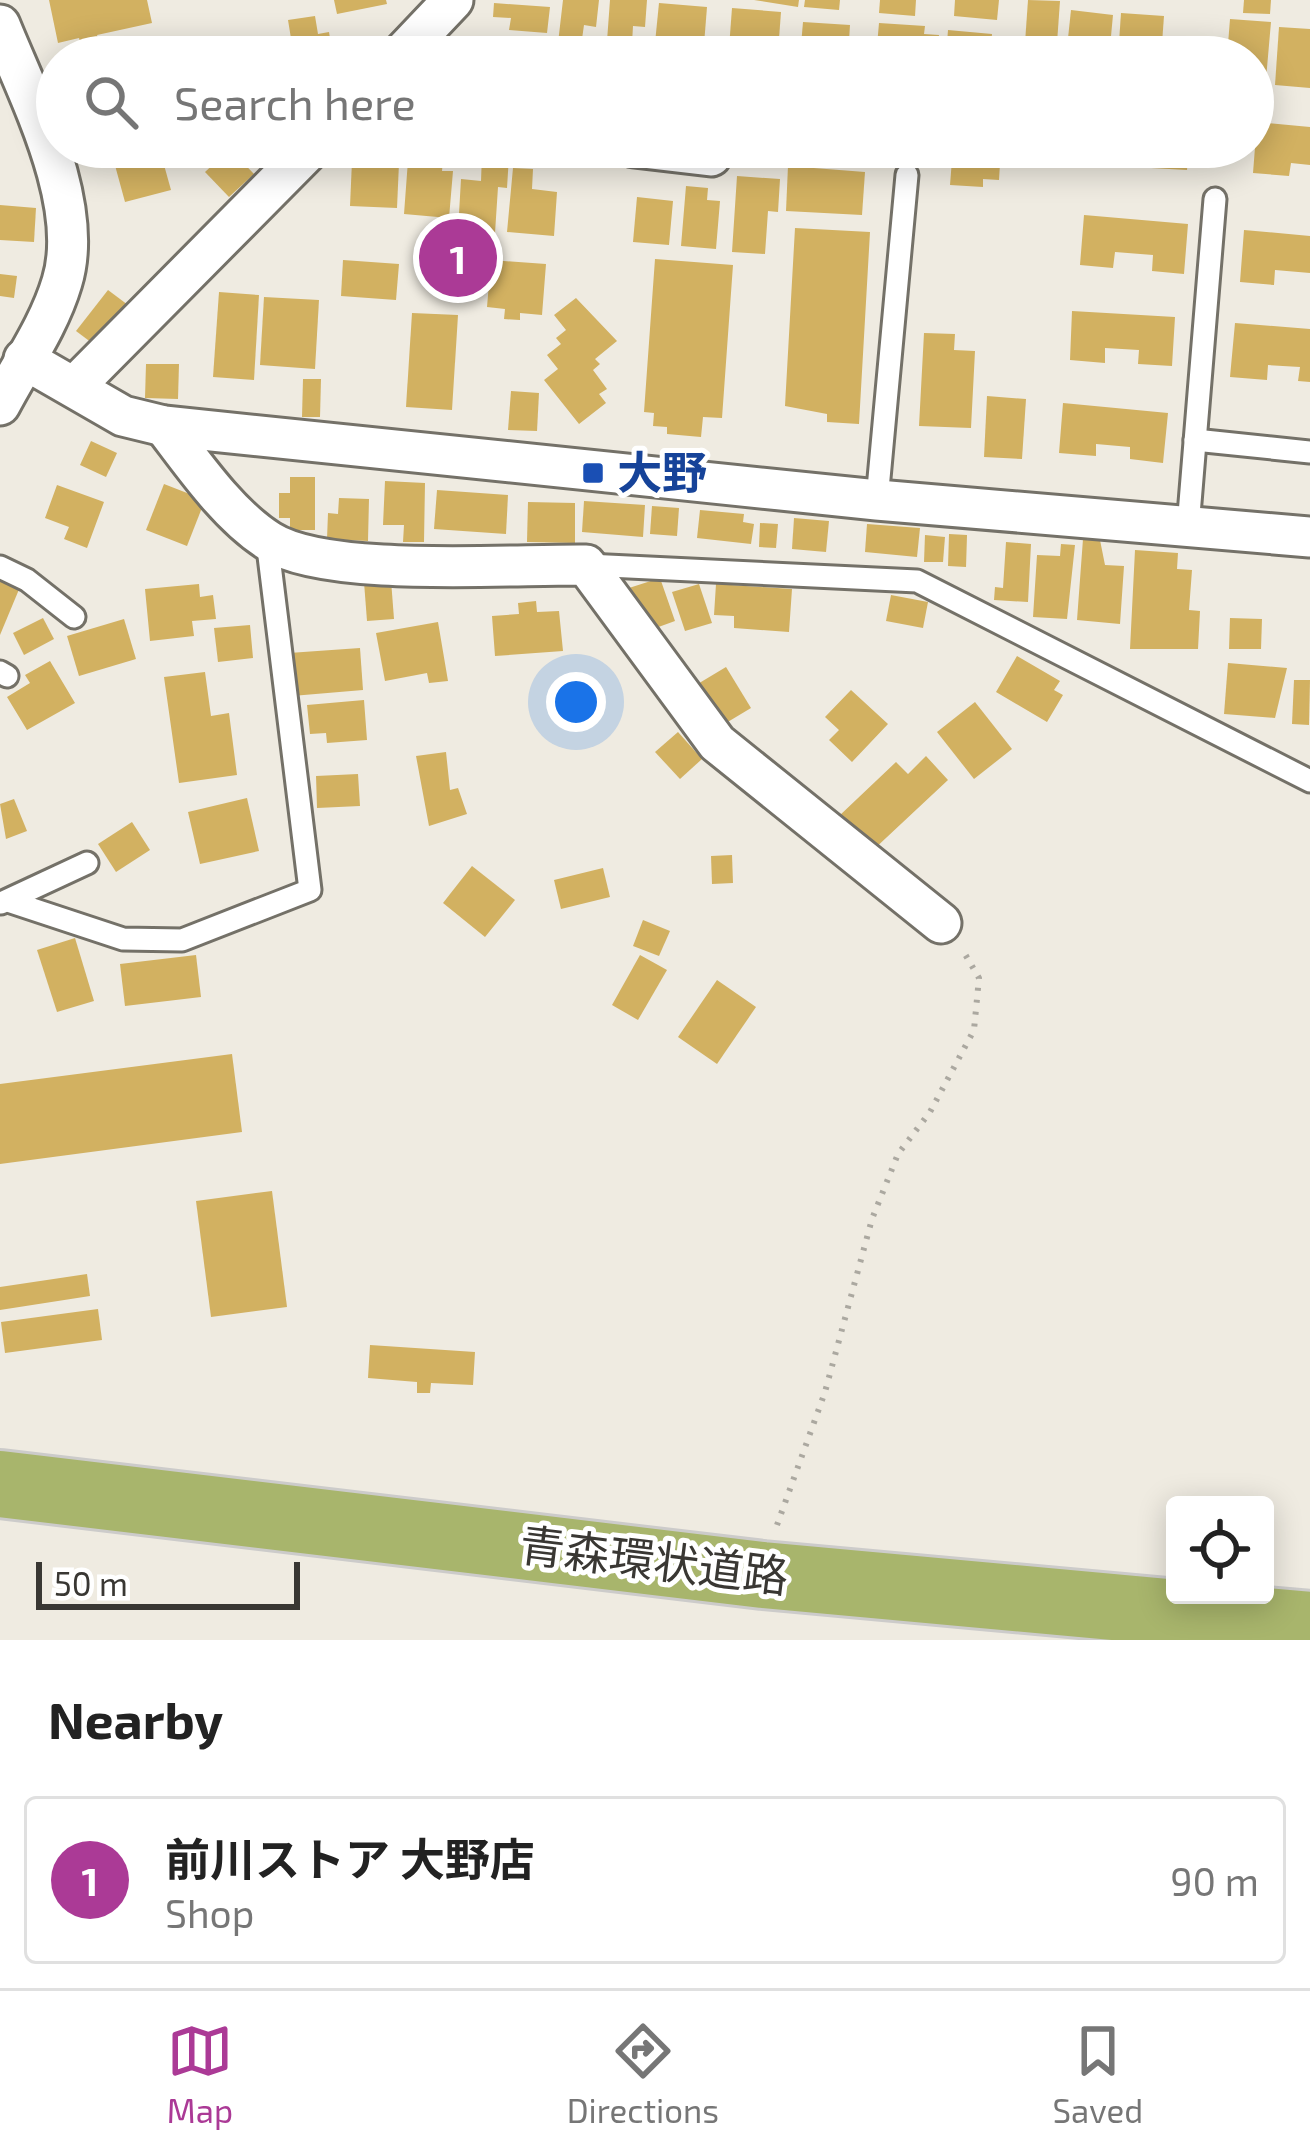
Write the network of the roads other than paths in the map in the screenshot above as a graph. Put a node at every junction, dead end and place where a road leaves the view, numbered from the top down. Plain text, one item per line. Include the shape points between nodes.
1 (448, 2) edge
2 (0, 25) edge
3 (418, 36) edge
4 (36, 115) edge
5 (57, 168) edge
6 (291, 168) edge
7 (907, 175) dead end
8 (1215, 199) dead end
9 (24, 359) junction
10 (75, 386) junction
11 (0, 405) edge
12 (164, 425) junction
13 (1195, 440) junction
14 (1310, 452) edge
15 (877, 500) junction
16 (1188, 527) junction
17 (1310, 537) edge
18 (267, 540) junction
19 (586, 566) junction
20 (0, 567) edge
21 (74, 617) dead end
22 (1310, 781) edge
23 (88, 863) dead end
24 (4, 902) edge
25 (941, 923) road end
26 (0, 1484) edge
27 (1310, 1625) edge

1 - 3 street
2 - 4 street
5 - 9 street via 64,276
6 - 10 street
7 - 15 lane
8 - 13 lane
9 - 10 street
9 - 11 street
10 - 12 street via 123,416
12 - 15 street
12 - 18 street
13 - 14 lane
13 - 16 lane
15 - 16 street
16 - 17 street
18 - 19 street via 313,561
18 - 24 lane via 310,890 182,940 123,939
19 - 22 lane via 917,581
19 - 25 street via 717,743
20 - 21 lane
23 - 24 lane
26 - 27 highway, 青森環状道路 via 763,1575

